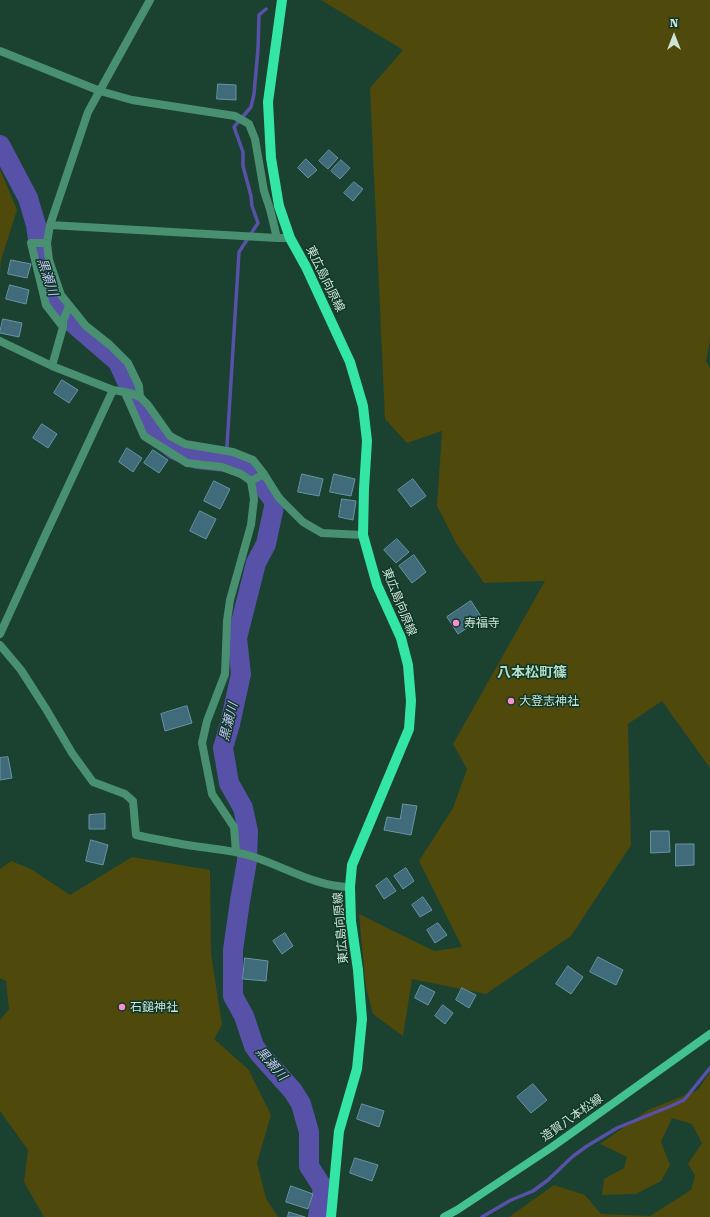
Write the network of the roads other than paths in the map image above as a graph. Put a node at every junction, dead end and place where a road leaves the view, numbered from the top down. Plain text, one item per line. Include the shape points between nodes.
1 (150, 0) edge
2 (282, 0) edge
3 (0, 51) edge
4 (100, 91) junction
5 (50, 225) junction
6 (277, 238) junction
7 (290, 238) junction
8 (47, 243) junction
9 (68, 309) junction
10 (63, 324) junction
11 (0, 341) edge
12 (52, 366) junction
13 (113, 390) junction
14 (125, 393) junction
15 (140, 397) junction
16 (257, 477) junction
17 (363, 535) junction
18 (0, 634) edge
19 (0, 644) edge
20 (239, 853) junction
21 (350, 887) junction
22 (710, 1034) edge
23 (331, 1217) edge
24 (444, 1217) edge

1 - 4 street
2 - 7 main road, 東広島向原線 via 268,102 271,158 280,206
3 - 4 street
4 - 5 street via 88,112
4 - 6 street via 132,100 235,116 249,124 255,139 264,191
5 - 6 street
5 - 8 street
6 - 7 street
7 - 17 main road, 東広島向原線 via 350,362 362,406 367,441
8 - 9 street via 49,260 60,295
8 - 10 street via 31,243 46,305
9 - 10 street
9 - 15 street via 128,363 139,386
10 - 12 street
11 - 12 street
12 - 13 street
13 - 14 street
13 - 18 street
14 - 15 street
14 - 16 street via 144,436 187,463 222,467
15 - 16 street via 170,436 185,444 233,452 253,460
16 - 17 street via 303,522 322,533
16 - 20 street via 251,525 230,600 225,674 207,721 202,743 212,794 234,827
17 - 21 main road, 東広島向原線 via 377,585 401,638 408,665 411,701 408,729 352,865
19 - 20 street via 21,670 72,753 94,782 125,794 133,801 136,835
20 - 21 street via 308,878 338,887
21 - 23 main road, 東広島向原線 via 351,921 362,1019 357,1069 339,1131
22 - 24 main road, 造賀八本松線 via 552,1147

